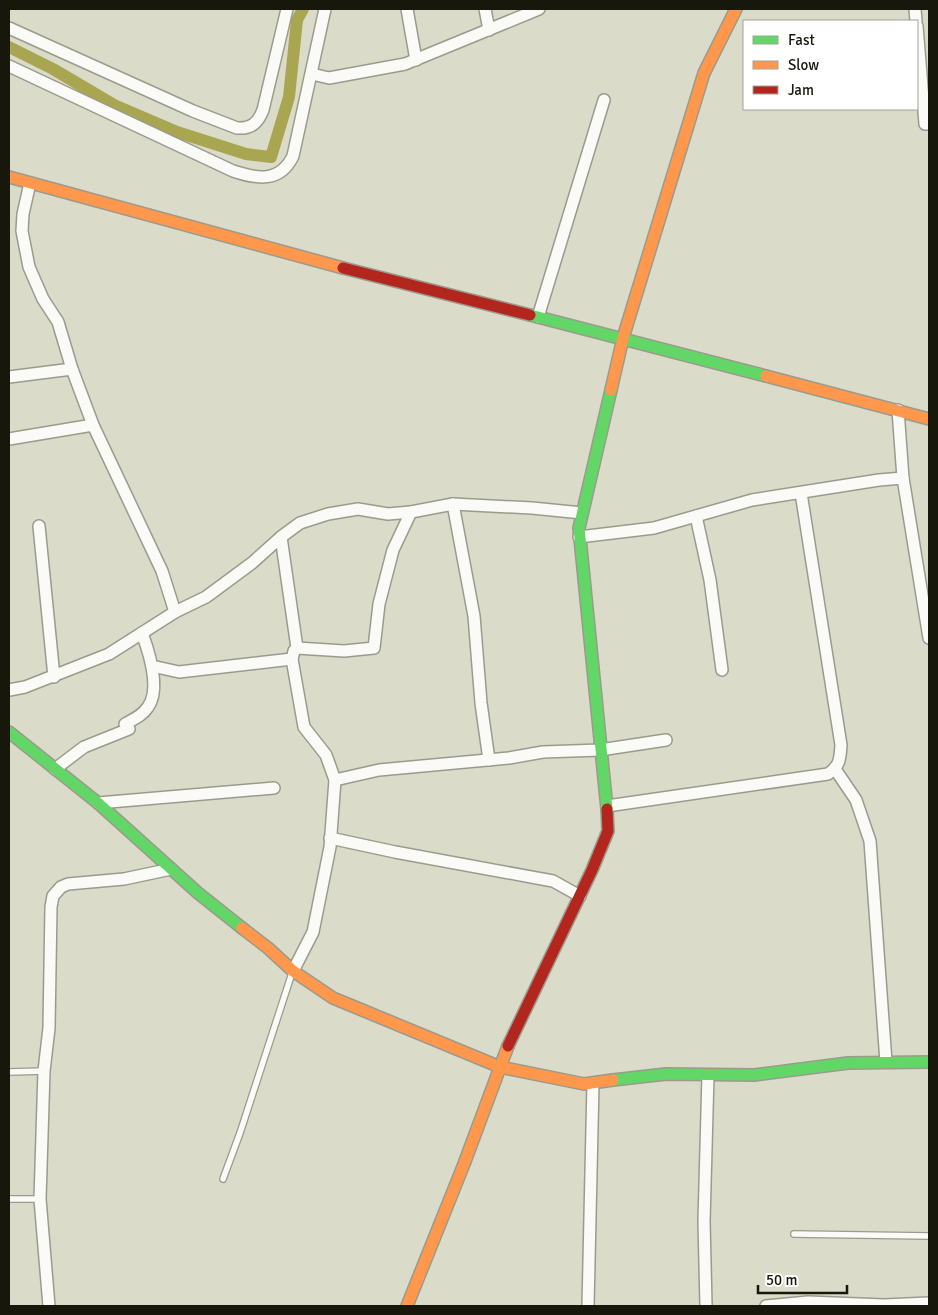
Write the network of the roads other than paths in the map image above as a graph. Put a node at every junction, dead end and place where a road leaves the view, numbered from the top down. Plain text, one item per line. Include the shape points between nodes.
1 (287, 9) edge
2 (326, 9) edge
3 (407, 9) edge
4 (485, 9) edge
5 (540, 9) edge
6 (736, 9) edge
7 (9, 28) edge
8 (489, 30) junction
9 (918, 38) edge
10 (416, 60) junction
11 (9, 66) edge
12 (320, 76) junction
13 (604, 100) dead end
14 (929, 124) edge
15 (9, 177) edge
16 (30, 183) junction
17 (538, 317) junction
18 (623, 338) junction
19 (72, 369) junction
20 (9, 377) edge
21 (898, 410) junction
22 (929, 419) edge
23 (93, 425) junction
24 (9, 439) edge
25 (903, 478) junction
26 (802, 493) junction
27 (454, 504) junction
28 (411, 512) junction
29 (582, 513) junction
30 (696, 516) junction
31 (39, 526) dead end
32 (281, 537) junction
33 (579, 537) junction
34 (175, 612) junction
35 (142, 633) junction
36 (929, 638) edge
37 (297, 648) junction
38 (292, 659) junction
39 (152, 666) junction
40 (722, 670) dead end
41 (54, 677) junction
42 (9, 690) edge
43 (9, 732) edge
44 (666, 740) dead end
45 (600, 750) junction
46 (489, 760) junction
47 (55, 769) junction
48 (835, 769) junction
49 (335, 780) junction
50 (274, 788) dead end
51 (98, 803) junction
52 (607, 806) junction
53 (330, 838) junction
54 (171, 869) junction
55 (580, 896) junction
56 (293, 971) junction
57 (886, 1062) junction
58 (929, 1062) edge
59 (500, 1067) junction
60 (44, 1071) junction
61 (9, 1072) edge
62 (708, 1075) junction
63 (593, 1083) junction
64 (223, 1179) dead end
65 (40, 1199) junction
66 (9, 1200) edge
67 (794, 1234) dead end
68 (929, 1236) edge
69 (929, 1303) edge
70 (49, 1306) edge
71 (407, 1306) edge
72 (588, 1306) edge
73 (706, 1306) edge
74 (766, 1306) edge

1 - 7 street via 264,110 259,121 243,128 193,111
2 - 12 street
3 - 10 street
4 - 8 street
5 - 8 street
6 - 18 street via 704,73
8 - 10 street
9 - 14 street via 925,124
10 - 12 street
11 - 12 street via 233,171 264,177 284,170 294,156
13 - 17 street
15 - 16 street
16 - 17 street via 304,258
16 - 19 street via 22,231 29,268 42,299 58,322
17 - 18 street
18 - 21 street
18 - 29 street
19 - 20 street
19 - 23 street
21 - 22 street
21 - 25 street
23 - 24 street
23 - 34 street via 162,571
25 - 26 street
25 - 36 street
26 - 30 street via 752,500
26 - 48 street via 841,745
27 - 28 street
27 - 29 street
27 - 46 street via 474,616
28 - 32 street via 388,514 358,509 328,514 300,523
28 - 37 street via 393,550 379,604 374,648 344,651
29 - 33 street
30 - 33 street via 654,528
30 - 40 street via 710,580
31 - 41 street
32 - 34 street via 206,597
32 - 37 street
33 - 45 street
34 - 35 street
35 - 39 street
35 - 41 street via 109,654
37 - 38 street
38 - 39 street via 179,672
38 - 49 street via 304,727 326,755
39 - 47 street via 153,687 149,706 141,716 84,748
41 - 42 street via 25,688
43 - 47 street
44 - 45 street
45 - 46 street via 543,752
45 - 52 street
46 - 49 street via 379,770
47 - 51 street
48 - 52 street via 828,774
48 - 57 street via 856,800 870,841
49 - 53 street
50 - 51 street
51 - 54 street
52 - 55 street via 608,831
53 - 55 street via 554,881
53 - 56 street via 313,932
54 - 56 street
54 - 60 street via 124,879 68,884 53,896 49,1028
55 - 59 street
56 - 59 street via 333,998
56 - 64 lane
57 - 58 street
57 - 62 street via 848,1063 754,1075
59 - 63 street via 584,1084
59 - 71 street
60 - 61 lane
60 - 65 street
62 - 63 street via 666,1074
62 - 73 street via 704,1221
63 - 72 street
65 - 66 lane
65 - 70 street
67 - 68 lane
69 - 74 street via 808,1302

